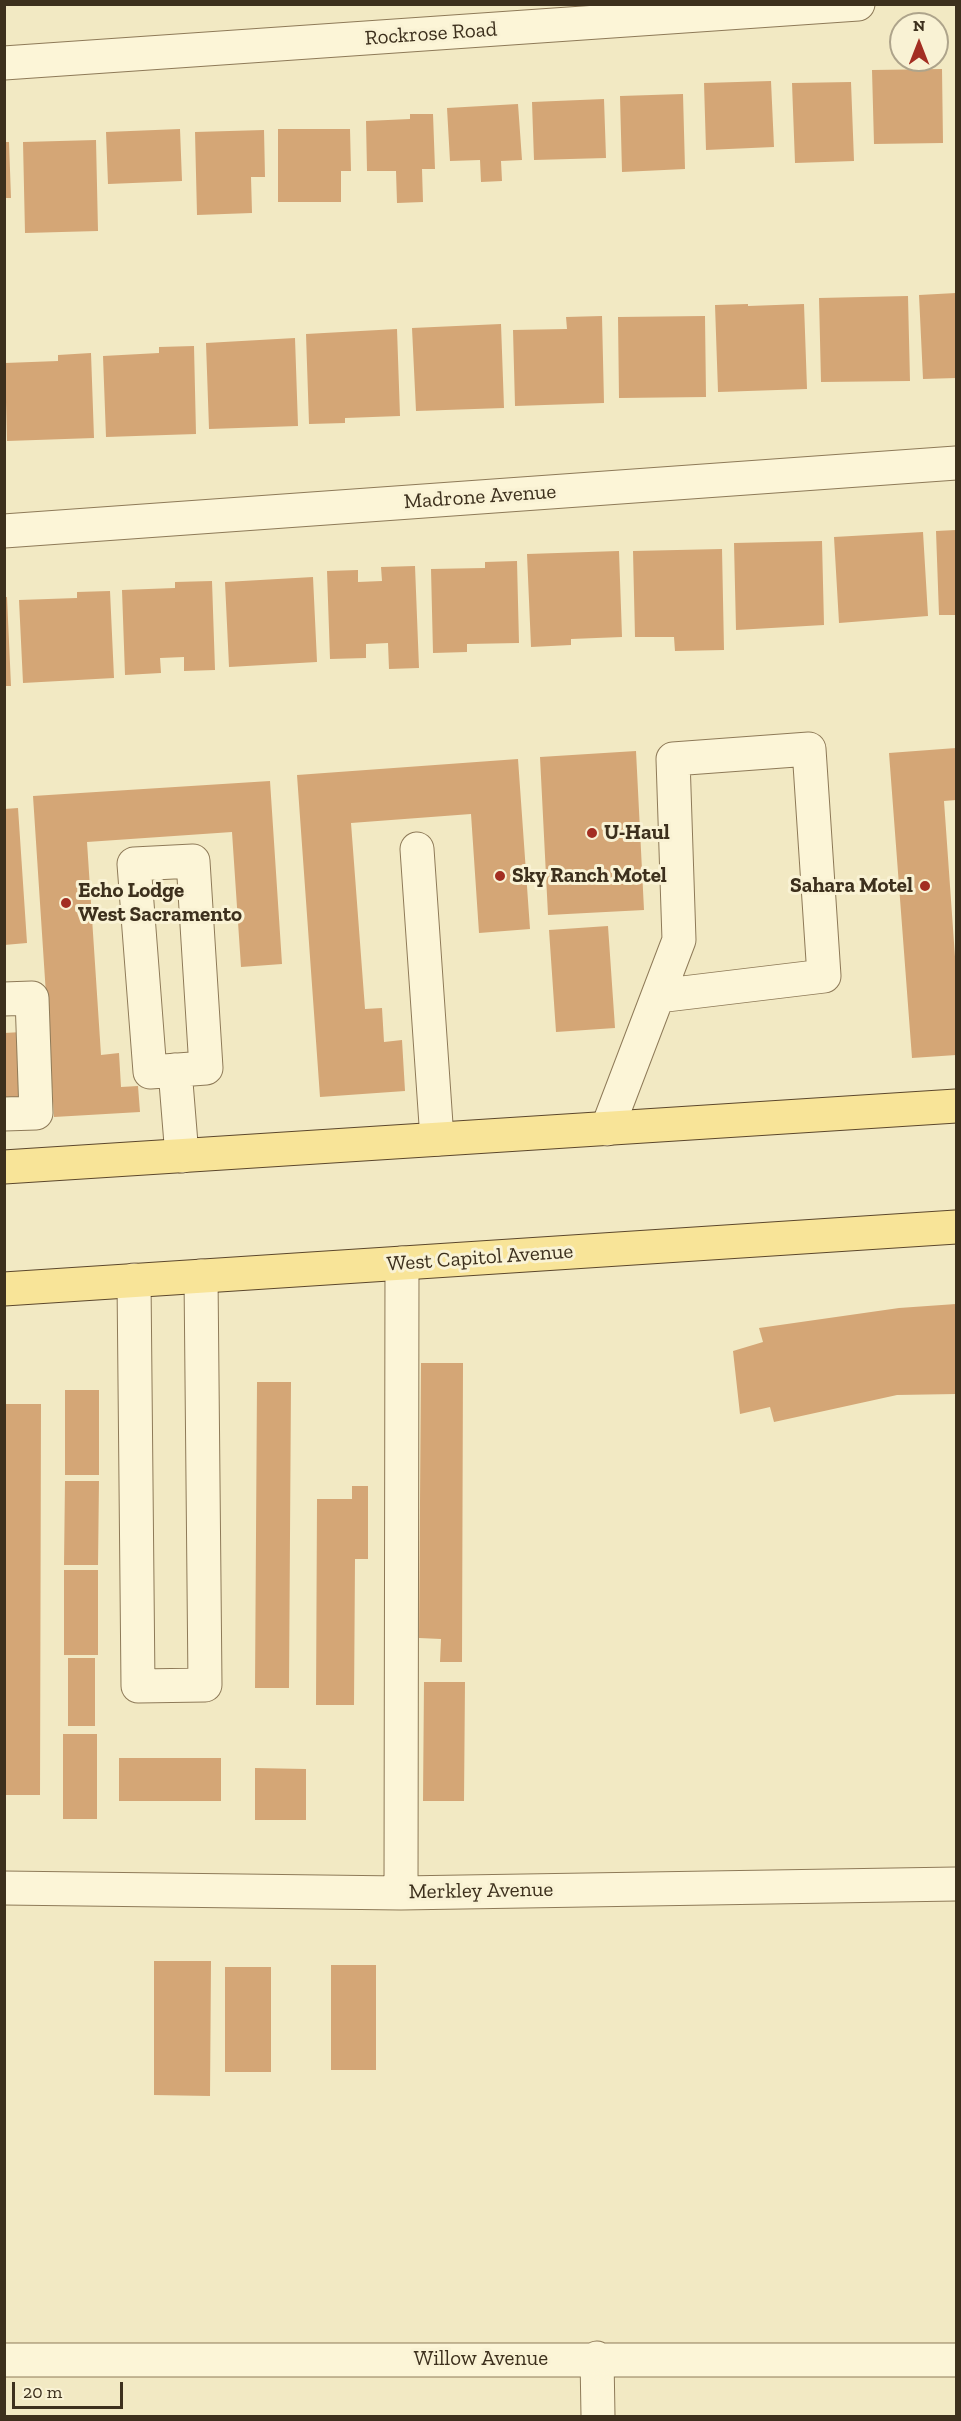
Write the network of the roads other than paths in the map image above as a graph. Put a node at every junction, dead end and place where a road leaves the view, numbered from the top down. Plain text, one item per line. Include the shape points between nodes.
1 (858, 4) edge
2 (4, 63) edge
3 (957, 463) edge
4 (4, 531) edge
5 (417, 849) dead end
6 (658, 996) junction
7 (4, 999) edge
8 (175, 1070) junction
9 (957, 1106) edge
10 (4, 1114) edge
11 (607, 1129) junction
12 (437, 1139) junction
13 (182, 1156) junction
14 (4, 1167) edge
15 (957, 1227) edge
16 (402, 1263) junction
17 (201, 1276) junction
18 (134, 1280) junction
19 (4, 1289) edge
20 (957, 1884) edge
21 (4, 1888) edge
22 (401, 1893) junction
23 (597, 2358) junction
24 (4, 2360) edge
25 (957, 2360) edge
26 (598, 2416) edge

1 - 2 street, Rockrose Road
3 - 4 street, Madrone Avenue
5 - 12 street
6 - 6 street via 680,940 673,759 809,749 824,976
6 - 11 street
7 - 10 street via 32,998 36,1113
8 - 8 street via 150,1072 134,864 193,861 206,1068
8 - 13 street
9 - 11 main road
11 - 12 main road
12 - 13 main road
13 - 14 main road
15 - 16 main road, West Capitol Avenue
16 - 17 main road, West Capitol Avenue
16 - 22 street
17 - 18 main road, West Capitol Avenue
17 - 18 street via 205,1685 138,1686
18 - 19 main road, West Capitol Avenue
20 - 22 street, Merkley Avenue
21 - 22 street, Merkley Avenue
23 - 24 street, Willow Avenue
23 - 25 street, Willow Avenue
23 - 26 street

